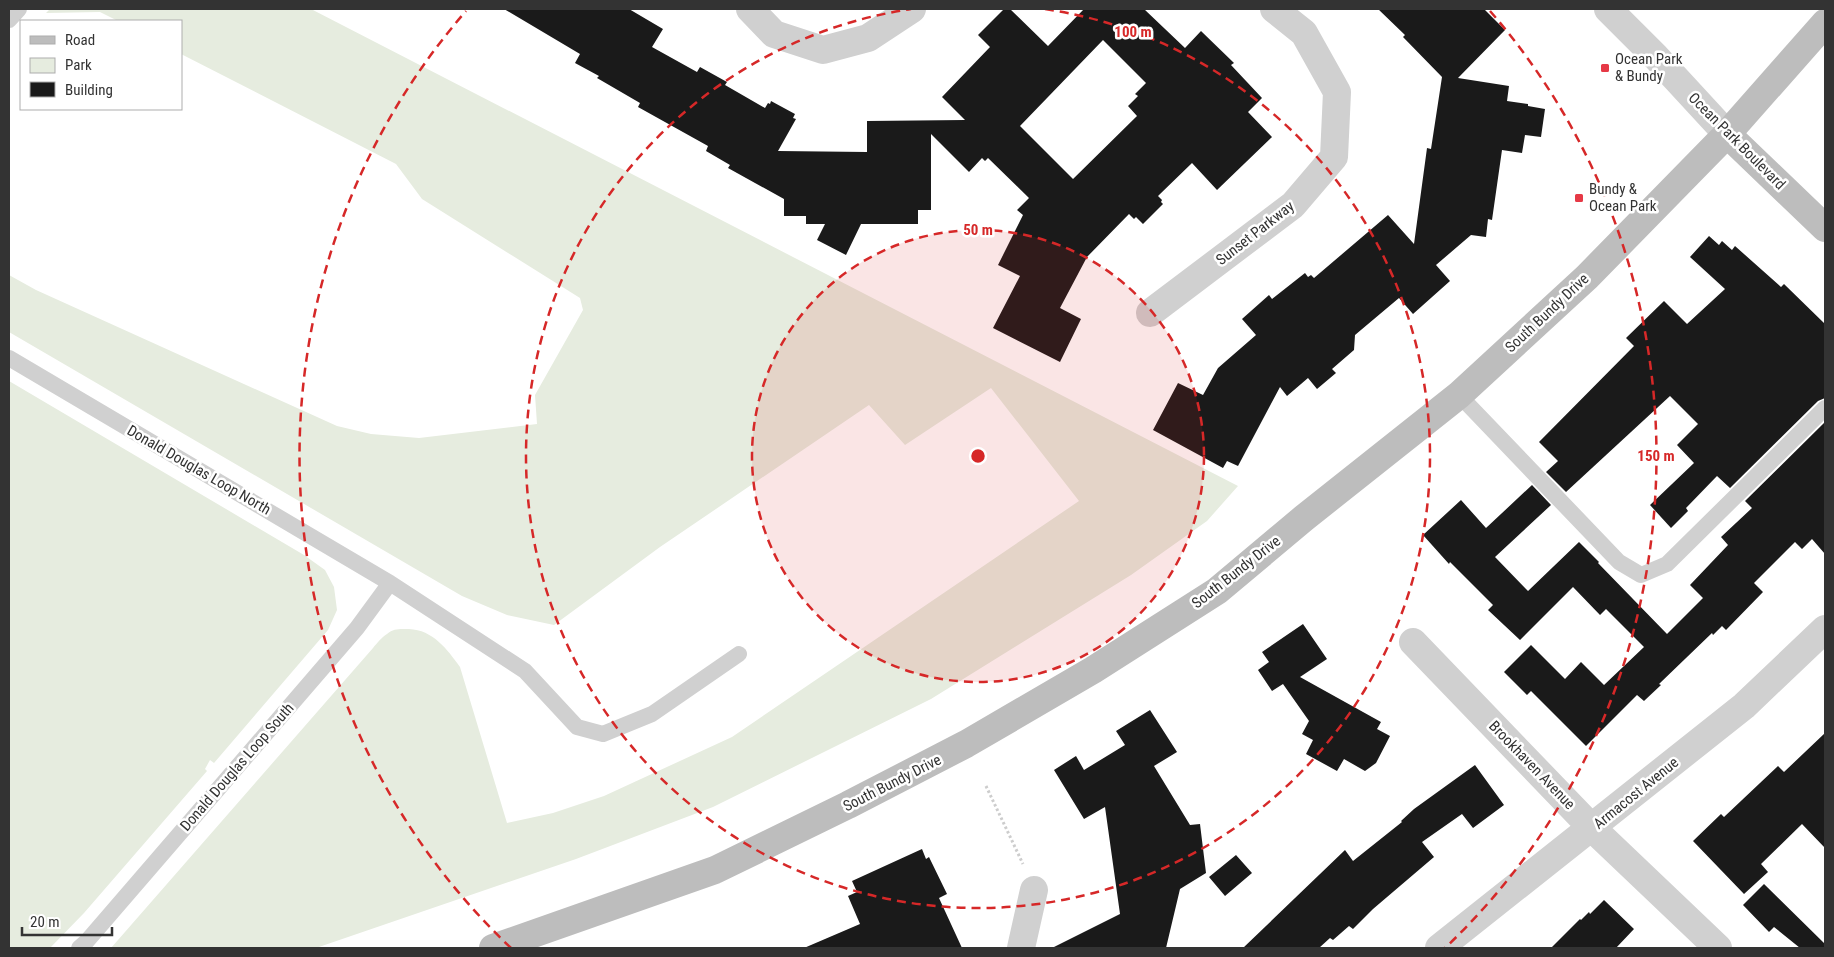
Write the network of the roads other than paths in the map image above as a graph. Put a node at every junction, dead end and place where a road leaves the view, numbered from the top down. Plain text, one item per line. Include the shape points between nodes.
1 (19, 9) edge
2 (750, 9) edge
3 (912, 9) edge
4 (1274, 9) edge
5 (1608, 9) edge
6 (9, 20) edge
7 (1825, 23) edge
8 (20, 26) edge
9 (1727, 134) junction
10 (1825, 228) edge
11 (1150, 313) dead end
12 (9, 358) edge
13 (1459, 395) junction
14 (1825, 408) edge
15 (390, 583) junction
16 (1825, 629) edge
17 (1413, 642) dead end
18 (739, 654) dead end
19 (1592, 828) junction
20 (1034, 890) road end
21 (79, 948) edge
22 (493, 948) edge
23 (1021, 948) edge
24 (1439, 948) edge
25 (1718, 948) edge

1 - 6 lane
2 - 3 street via 774,34 823,50 868,38
4 - 11 street, Sunset Parkway via 1304,34 1337,92 1334,157 1293,205
5 - 9 street, Ocean Park Boulevard
6 - 8 lane
7 - 9 main road, South Bundy Drive
9 - 10 main road, Ocean Park Boulevard
9 - 13 main road, South Bundy Drive via 1587,277
12 - 15 lane, Donald Douglas Loop North
13 - 14 lane via 1619,562 1641,576 1667,564
13 - 22 main road, South Bundy Drive via 1217,591 1094,670 966,744 715,870
15 - 18 lane, Donald Douglas Loop North via 525,671 577,727 603,734 652,714
15 - 21 lane, Donald Douglas Loop South via 357,628
16 - 19 street, Armacost Avenue via 1744,706
17 - 19 street, Brookhaven Avenue
19 - 24 street, Armacost Avenue
19 - 25 street, Brookhaven Avenue
20 - 23 street

